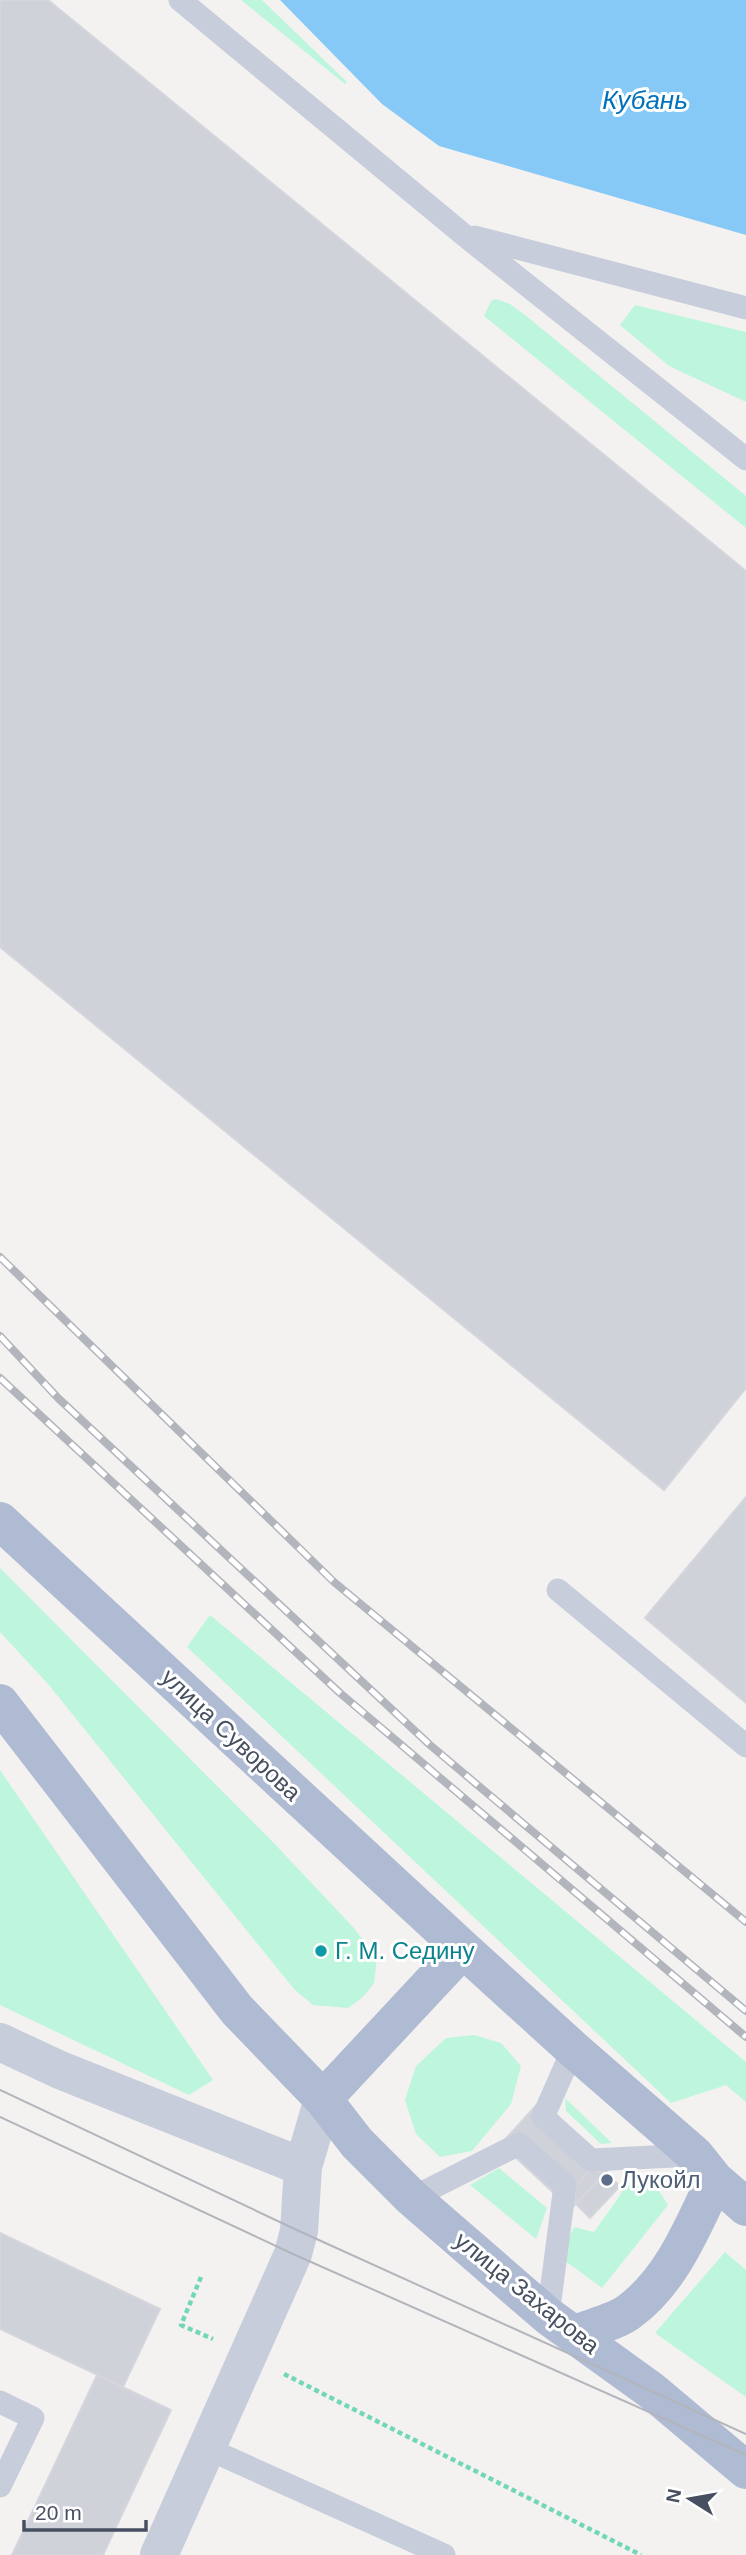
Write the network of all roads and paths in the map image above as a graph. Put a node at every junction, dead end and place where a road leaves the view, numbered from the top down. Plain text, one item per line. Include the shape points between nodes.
1 (180, 0) edge
2 (464, 235) junction
3 (746, 307) edge
4 (746, 459) edge
5 (0, 1521) edge
6 (558, 1590) dead end
7 (0, 1703) edge
8 (746, 1746) edge
9 (463, 1949) junction
10 (0, 2042) edge
11 (573, 2049) junction
12 (323, 2099) junction
13 (303, 2167) junction
14 (719, 2172) edge
15 (412, 2198) junction
16 (746, 2207) edge
17 (201, 2277) dead end
18 (562, 2325) junction
19 (249, 2356) junction
20 (0, 2402) edge
21 (206, 2448) junction
22 (746, 2470) edge
23 (0, 2486) edge
24 (159, 2555) edge
25 (443, 2555) edge
26 (641, 2555) edge

1 - 2 lane
2 - 3 lane
2 - 4 lane
5 - 9 main road, улица Суворова
6 - 8 lane
7 - 12 main road via 237,2010
9 - 11 main road
9 - 12 main road
10 - 13 street
11 - 14 main road
11 - 14 lane via 543,2117 591,2160
12 - 13 street
12 - 15 main road, улица Захарова via 357,2143
13 - 19 street via 293,2254
14 - 16 main road
14 - 18 main road via 677,2256 655,2288 629,2313
15 - 18 main road, улица Захарова
15 - 18 lane via 519,2144 565,2185
17 - 19 path via 181,2325
18 - 22 main road, улица Захарова via 652,2391
19 - 21 street
19 - 26 path
20 - 23 lane via 33,2418
21 - 24 street
21 - 25 lane

